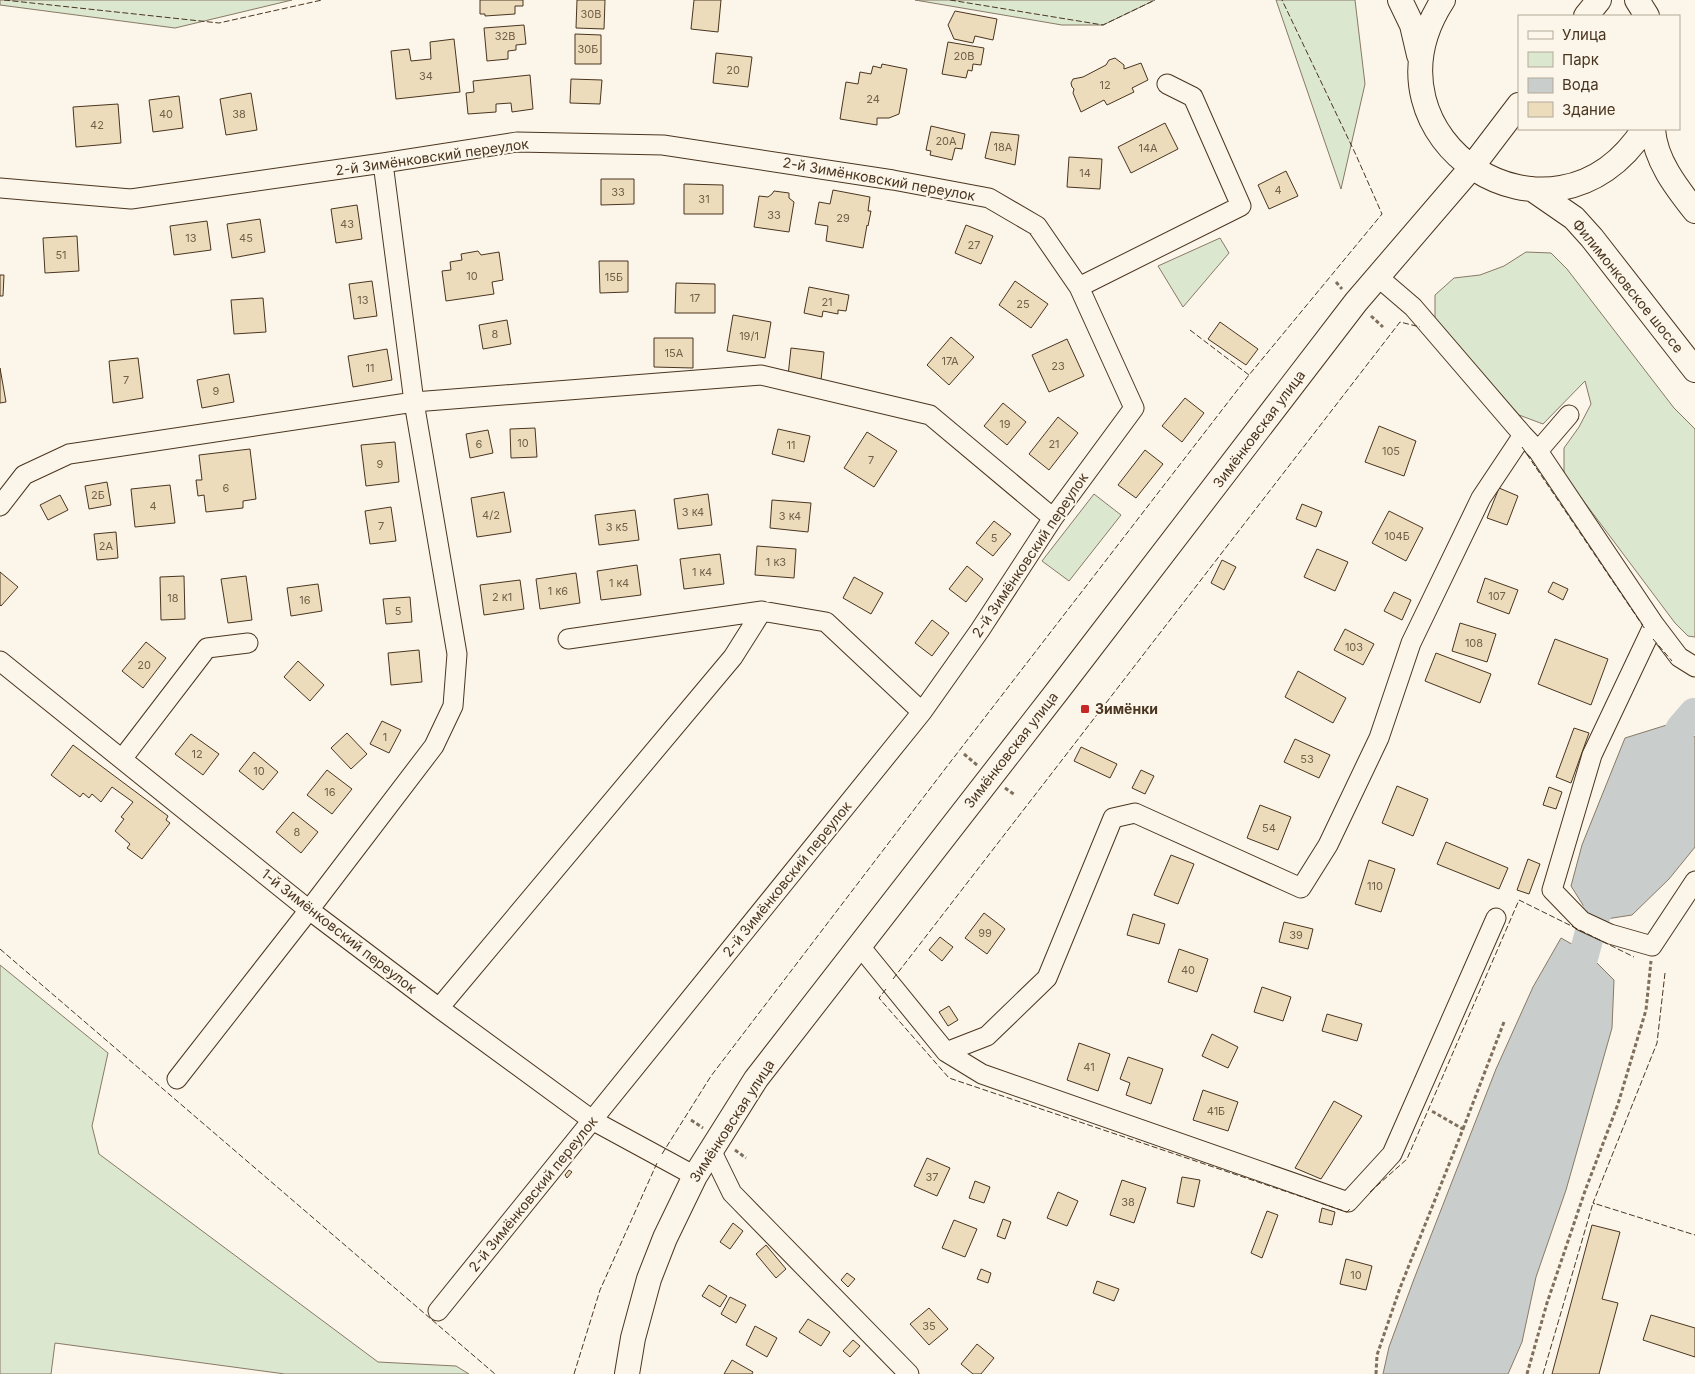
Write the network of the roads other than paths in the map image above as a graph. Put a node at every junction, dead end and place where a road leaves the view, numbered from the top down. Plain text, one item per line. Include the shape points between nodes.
1 (1400, 0) edge
2 (1443, 0) edge
3 (1599, 0) edge
4 (1637, 0) edge
5 (1587, 15) edge
6 (1646, 15) edge
7 (1421, 62) junction
8 (1167, 84) dead end
9 (1518, 106) edge
10 (1643, 130) edge
11 (1653, 130) edge
12 (383, 163) junction
13 (1471, 168) junction
14 (0, 188) edge
15 (1532, 189) junction
16 (1695, 212) edge
17 (1378, 277) junction
18 (1079, 287) junction
19 (1695, 370) edge
20 (414, 402) junction
21 (1569, 415) dead end
22 (1523, 436) junction
23 (1538, 450) junction
24 (0, 506) edge
25 (1053, 518) junction
26 (762, 611) junction
27 (1654, 624) junction
28 (568, 639) dead end
29 (248, 643) dead end
30 (0, 661) edge
31 (1695, 667) edge
32 (922, 712) junction
33 (122, 760) junction
34 (1695, 881) edge
35 (309, 910) junction
36 (1496, 918) dead end
37 (859, 945) junction
38 (439, 1008) junction
39 (946, 1052) junction
40 (177, 1079) dead end
41 (592, 1120) junction
42 (711, 1150) junction
43 (695, 1176) junction
44 (438, 1311) dead end
45 (627, 1374) edge
46 (908, 1374) edge

1 - 7 main road, Филимонковское шоссе via 1412,25
2 - 7 main road, Филимонковское шоссе via 1426,34
3 - 5 main road
4 - 6 main road
7 - 13 main road, Филимонковское шоссе via 1424,96 1436,129
8 - 18 street via 1193,97 1241,206
9 - 13 main road, Зимёнковская улица
10 - 15 main road, Филимонковское шоссе via 1624,155 1597,175 1565,187
11 - 16 main road via 1663,165
12 - 14 street, 2-й Зимёнковский переулок via 131,199
12 - 18 street, 2-й Зимёнковский переулок via 517,142 663,144 893,180 989,198 1037,226
12 - 20 street
13 - 15 main road, Филимонковское шоссе via 1500,183
13 - 17 main road, Зимёнковская улица
15 - 19 main road, Филимонковское шоссе via 1574,218
17 - 22 street via 1413,307
17 - 37 main road, Зимёнковская улица
18 - 25 street, 2-й Зимёнковский переулок via 1134,408
20 - 24 street via 68,454 24,475
20 - 25 street via 761,375 930,416
20 - 35 street via 458,654 453,706 434,746
21 - 23 street
22 - 23 street
22 - 39 street via 1481,498 1411,643 1379,738 1328,845 1300,888 1135,813 1113,818 1047,978 987,1036
23 - 27 street
25 - 32 street, 2-й Зимёнковский переулок
26 - 28 street
26 - 32 street via 826,622
26 - 38 street via 733,657
27 - 31 street via 1680,657
27 - 34 street via 1592,755 1552,890 1582,921 1610,934 1652,946
29 - 33 street via 208,648
30 - 33 street, 1-й Зимёнковский переулок
32 - 41 street, 2-й Зимёнковский переулок
33 - 35 street, 1-й Зимёнковский переулок
35 - 38 street, 1-й Зимёнковский переулок
35 - 40 street
36 - 39 street via 1392,1154 1348,1202 982,1074
37 - 39 street
37 - 42 main road, Зимёнковская улица via 756,1079
38 - 41 street, 1-й Зимёнковский переулок
41 - 43 street, 1-й Зимёнковский переулок
41 - 44 street, 2-й Зимёнковский переулок
42 - 43 main road, Зимёнковская улица
42 - 46 street via 732,1193
43 - 45 main road, Зимёнковская улица via 649,1279

